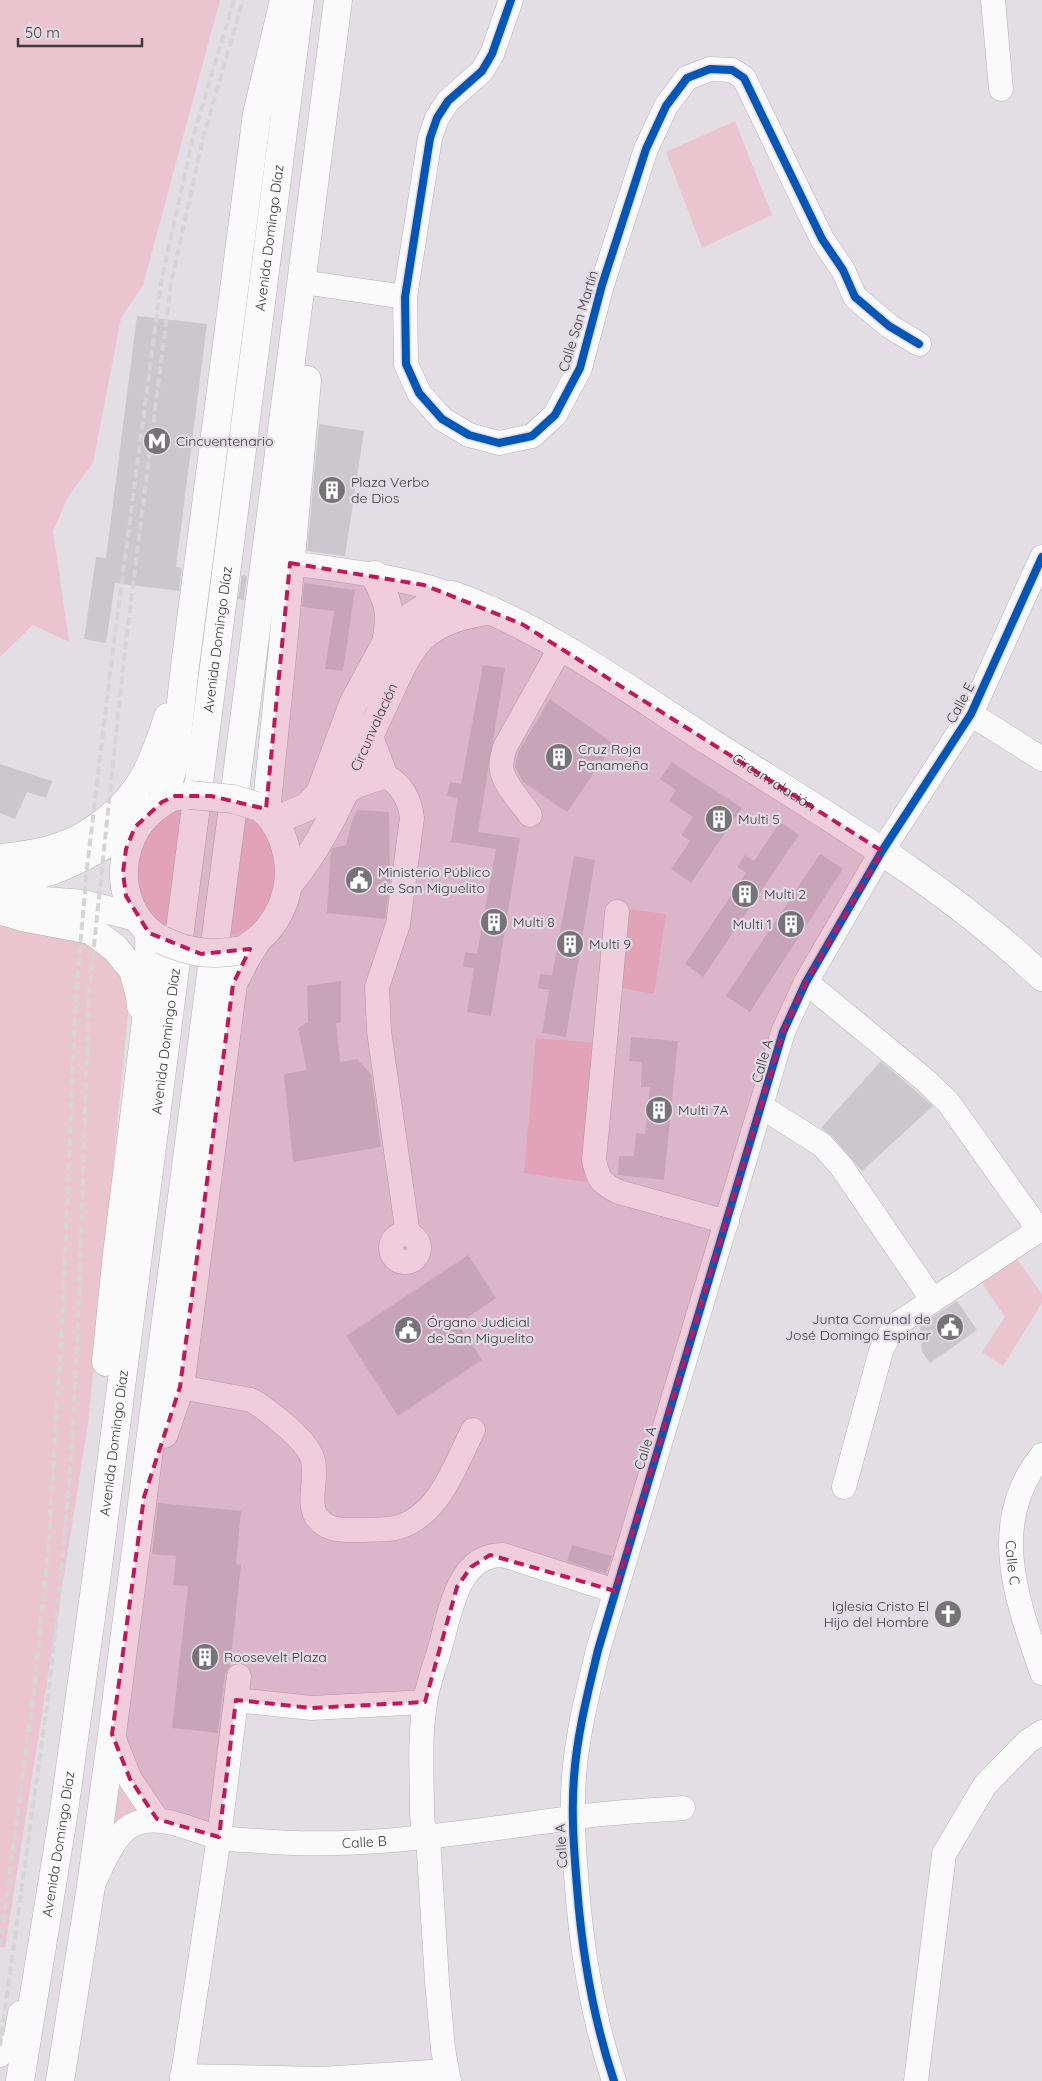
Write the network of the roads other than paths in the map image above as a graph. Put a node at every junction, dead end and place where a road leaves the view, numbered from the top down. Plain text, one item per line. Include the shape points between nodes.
1 (284, 0) edge
2 (300, 0) edge
3 (339, 0) edge
4 (511, 0) edge
5 (993, 0) edge
6 (1001, 89) dead end
7 (316, 284) junction
8 (405, 297) junction
9 (918, 344) dead end
10 (290, 563) junction
11 (1039, 572) edge
12 (375, 575) junction
13 (452, 595) junction
14 (490, 610) junction
15 (386, 644) junction
16 (561, 647) junction
17 (184, 666) junction
18 (971, 714) junction
19 (370, 734) junction
20 (1042, 759) edge
21 (269, 774) junction
22 (386, 776) junction
23 (334, 790) junction
24 (162, 802) junction
25 (265, 813) junction
26 (530, 815) dead end
27 (135, 828) junction
28 (882, 851) junction
29 (0, 858) edge
30 (0, 876) edge
31 (289, 884) junction
32 (0, 893) edge
33 (0, 910) edge
34 (617, 912) dead end
35 (149, 930) junction
36 (249, 946) junction
37 (1042, 977) edge
38 (806, 982) junction
39 (143, 1034) junction
40 (762, 1107) junction
41 (727, 1222) junction
42 (1041, 1229) edge
43 (408, 1234) dead end
44 (932, 1300) junction
45 (180, 1387) junction
46 (473, 1430) dead end
47 (1042, 1455) edge
48 (844, 1487) dead end
49 (144, 1497) junction
50 (96, 1581) junction
51 (615, 1590) junction
52 (1036, 1642) edge
53 (1042, 1673) edge
54 (239, 1676) dead end
55 (236, 1700) junction
56 (425, 1702) junction
57 (1042, 1732) edge
58 (112, 1734) junction
59 (683, 1808) dead end
60 (572, 1817) junction
61 (157, 1819) junction
62 (219, 1837) junction
63 (428, 1837) junction
64 (54, 1873) junction
65 (92, 1886) junction
66 (0, 2055) edge
67 (448, 2076) edge
68 (182, 2078) edge
69 (322, 2080) edge
70 (20, 2081) edge
71 (60, 2081) edge
72 (614, 2081) edge
73 (916, 2081) edge

1 - 17 main road via 257,114
2 - 50 main road, Avenida Domingo Díaz
3 - 7 main road via 334,98
3 - 49 main road
4 - 8 street, Calle San Martín via 492,54 482,71 448,101 434,125
5 - 6 street
7 - 8 street
7 - 10 main road
8 - 9 street, Calle San Martín via 406,364 419,393 442,419 469,435 499,443 532,436 555,415 580,368 643,158 666,106 688,78 710,69 732,70 744,78 822,239 843,270 855,297 889,326
10 - 12 street, Circunvalación
10 - 21 main road
11 - 18 street, Calle E
12 - 13 street, Circunvalación via 424,585
12 - 15 main road via 388,602 390,620
13 - 14 main road, Circunvalación
13 - 15 main road, Circunvalación via 410,617
14 - 16 main road, Circunvalación
14 - 19 main road, Circunvalación via 456,617 420,638 402,667
15 - 23 main road, Circunvalación via 353,704
16 - 26 street via 505,747 502,760 505,778
16 - 28 main road, Circunvalación
17 - 24 main road via 174,765
17 - 29 main road via 156,753 128,800 84,835 58,847 31,855
18 - 20 street
18 - 28 street, Calle E
19 - 22 street
19 - 23 main road, Circunvalación
21 - 23 main road via 291,794
21 - 25 main road
22 - 23 street
22 - 43 street via 395,781 404,793 412,818 398,924 377,987 379,1031
23 - 25 main road, Circunvalación via 315,799 307,807
23 - 31 main road, Circunvalación via 305,865
24 - 25 main road, bridge via 175,796 190,795 233,799
24 - 27 main road
25 - 31 main road via 285,846
27 - 30 main road via 82,858 56,868 28,877
27 - 35 main road via 126,849 123,873 126,896
28 - 37 main road, Circunvalación via 967,910
28 - 38 street, Calle A
31 - 36 main road via 275,921
32 - 35 main road via 32,900 84,904
33 - 39 main road via 90,930 115,948 133,970 140,996
34 - 41 street via 594,1160 597,1176 618,1192
35 - 36 main road, bridge via 180,949 201,954 222,954
35 - 39 main road via 150,988
36 - 45 main road via 233,984
38 - 40 street, Calle A via 783,1032
38 - 42 street via 926,1080 948,1102
39 - 50 main road via 94,1480
40 - 41 street, Calle A
40 - 44 street via 822,1146 841,1166
41 - 51 street, Calle A
42 - 44 street
44 - 48 street via 900,1322 881,1351
45 - 46 street via 251,1400 298,1437 313,1462 313,1508 320,1521 333,1529 388,1529 399,1527 422,1514 438,1497
45 - 49 main road
47 - 52 street, Calle C via 1021,1490 1011,1524 1017,1597
49 - 58 main road
50 - 64 main road, Avenida Domingo Díaz
51 - 56 street via 502,1556 490,1555 480,1560 458,1587
51 - 60 street, Calle A via 581,1719
52 - 53 street, Calle C
54 - 55 street
55 - 56 street via 312,1708
55 - 62 street
56 - 63 street via 422,1814
57 - 73 street via 1027,1742 985,1785 944,1854
58 - 61 street via 130,1779
58 - 65 main road
59 - 60 street, Calle B
60 - 63 street, Calle B
60 - 72 street, Calle A via 581,1942 592,2001
61 - 62 street, Calle B
61 - 65 street via 126,1829
62 - 63 street, Calle B via 314,1844
62 - 68 street
63 - 67 street via 437,1981
64 - 66 street via 40,1891 15,2041
64 - 70 main road, Avenida Domingo Díaz
65 - 71 main road
67 - 69 street
68 - 69 street

